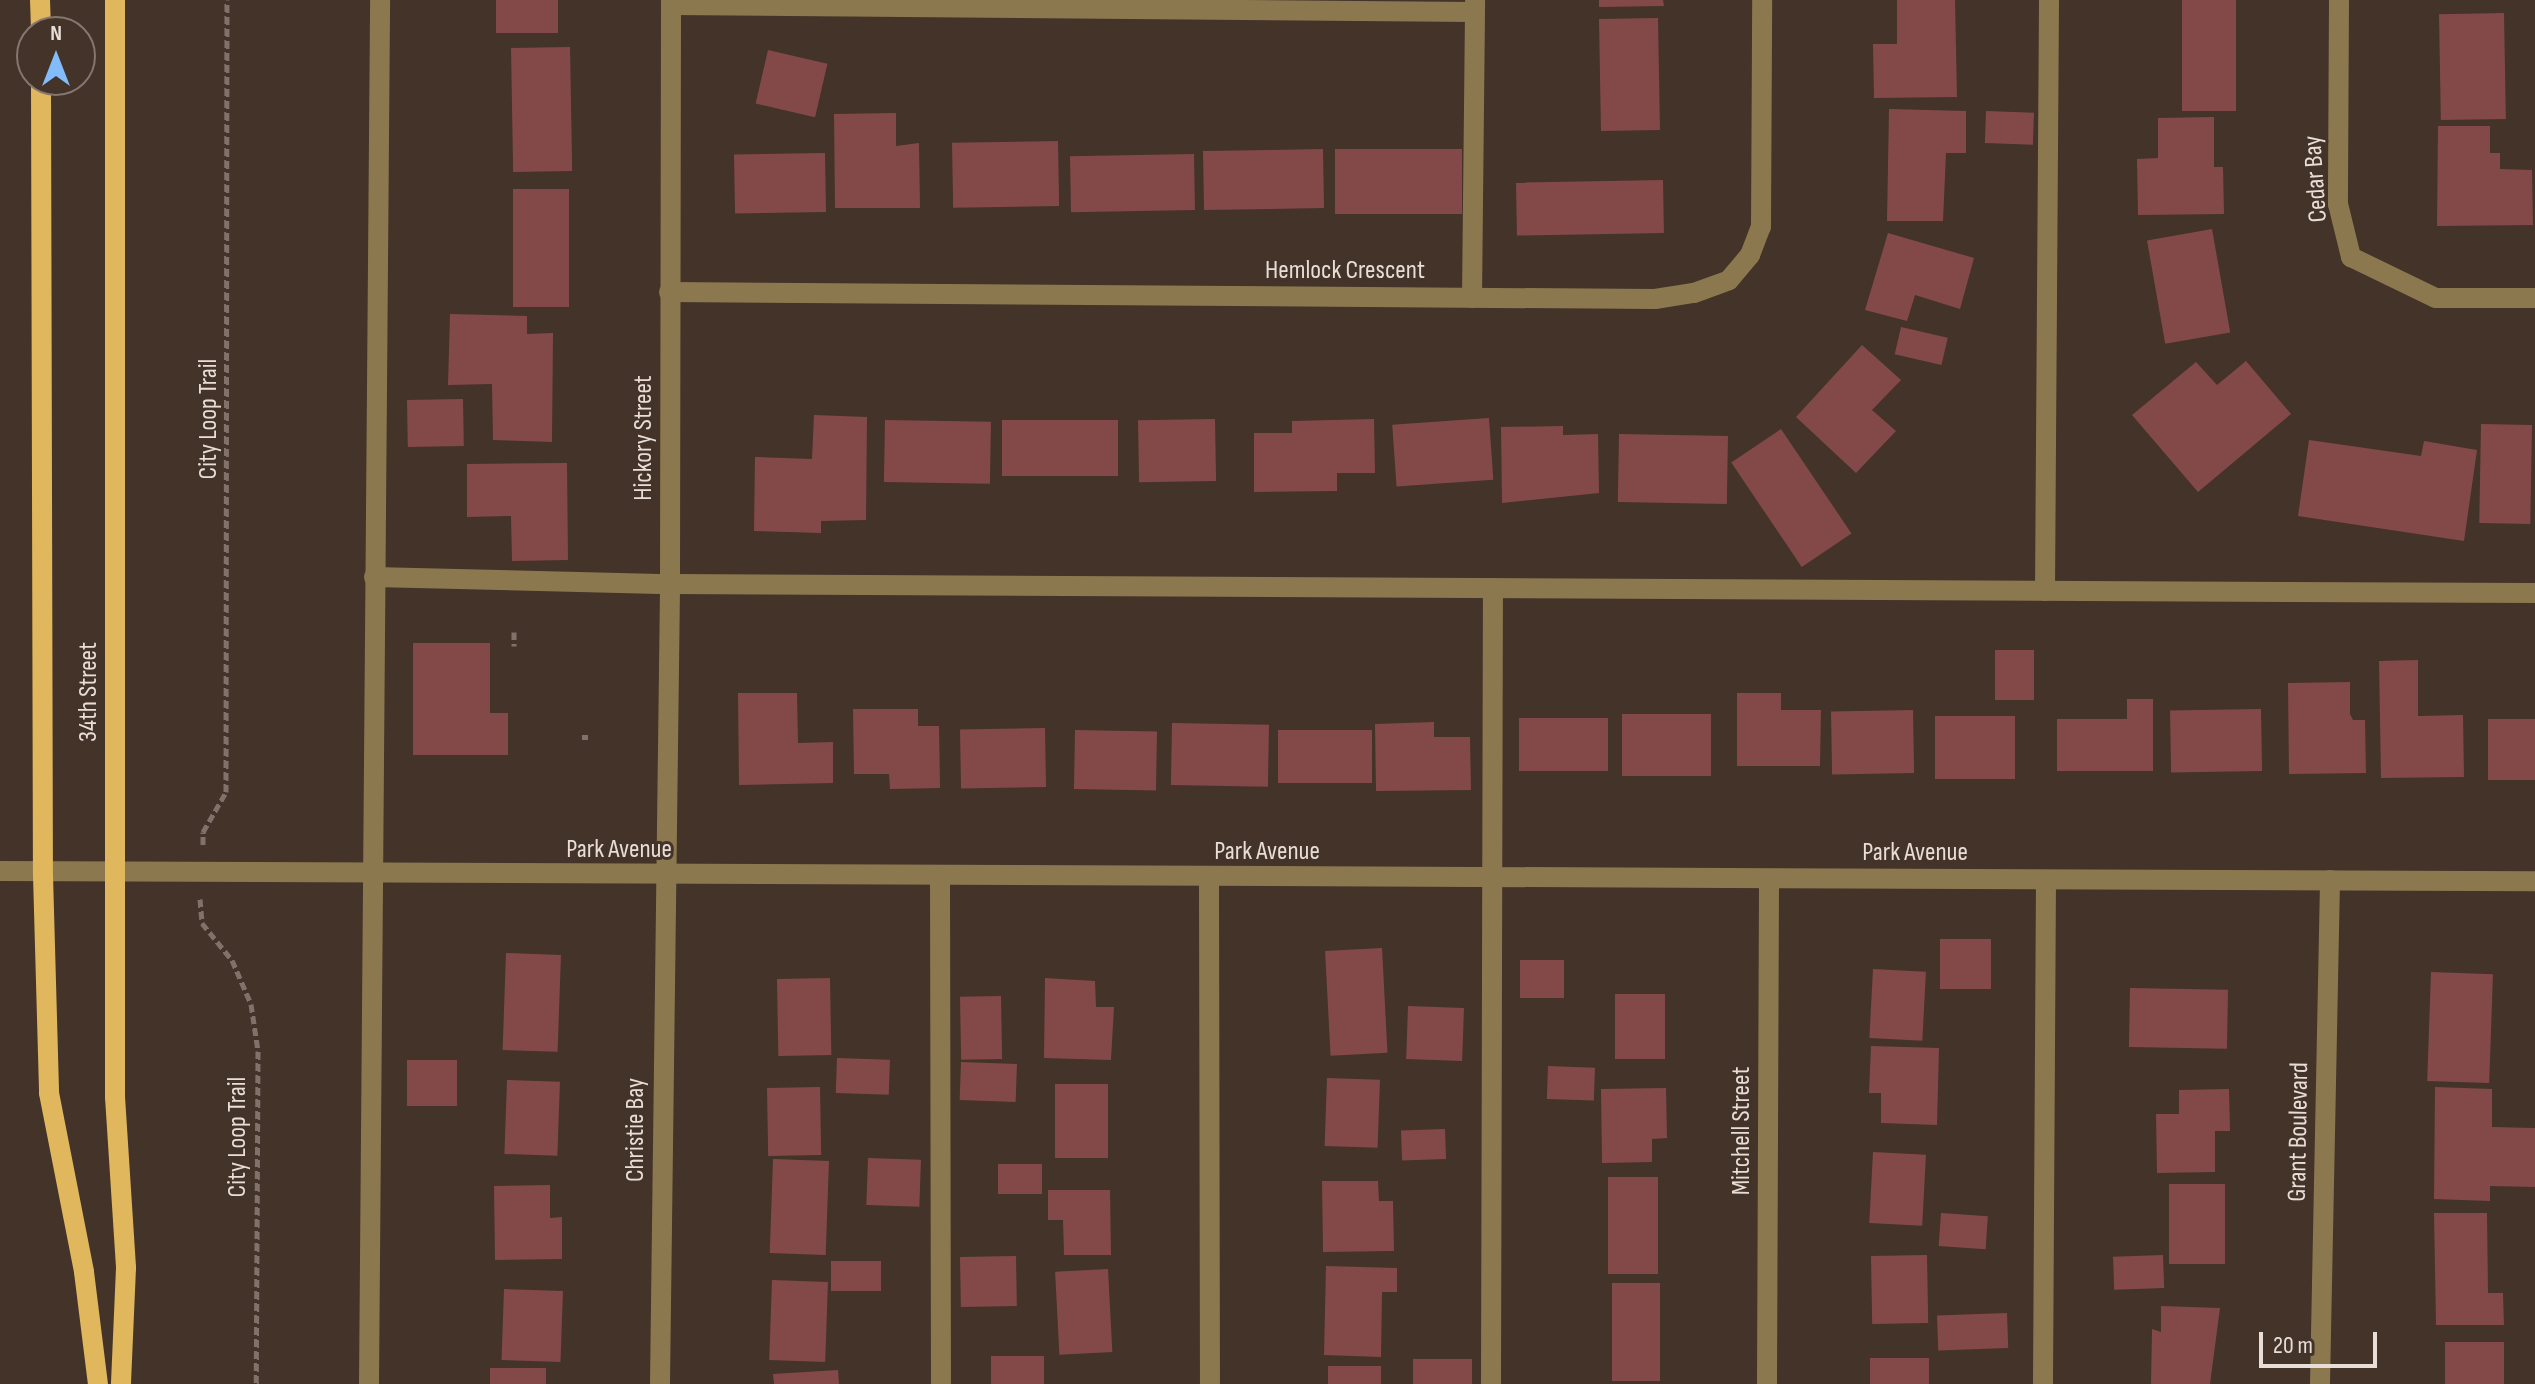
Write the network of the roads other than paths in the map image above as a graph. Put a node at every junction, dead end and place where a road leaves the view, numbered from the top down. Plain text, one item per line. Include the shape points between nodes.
1 (115, 0) edge
2 (380, 0) edge
3 (1762, 0) edge
4 (2049, 0) edge
5 (2339, 0) edge
6 (671, 2) edge
7 (1474, 6) edge
8 (41, 96) edge
9 (669, 292) junction
10 (1472, 298) junction
11 (2535, 298) edge
12 (374, 577) junction
13 (670, 584) junction
14 (1493, 588) junction
15 (2045, 591) junction
16 (2535, 593) edge
17 (0, 871) edge
18 (43, 875) junction
19 (115, 876) junction
20 (372, 876) junction
21 (663, 876) junction
22 (940, 877) junction
23 (1209, 878) junction
24 (1491, 878) junction
25 (1769, 879) junction
26 (2046, 880) junction
27 (2330, 880) junction
28 (2535, 881) edge
29 (98, 1384) edge
30 (121, 1384) edge
31 (369, 1384) edge
32 (660, 1384) edge
33 (941, 1384) edge
34 (1210, 1384) edge
35 (1491, 1384) edge
36 (1767, 1384) edge
37 (2043, 1384) edge
38 (2320, 1384) edge

1 - 19 main road, 34th Street
2 - 12 street
3 - 10 street, Hemlock Crescent via 1761,227 1750,255 1729,280 1655,299
4 - 15 street
5 - 11 street, Cedar Bay via 2338,204 2351,257 2436,298
6 - 7 street
6 - 9 street, Hickory Street
7 - 10 street
8 - 18 main road, 34th Street
9 - 10 street, Hemlock Crescent
9 - 13 street, Hickory Street
12 - 13 street
12 - 20 street
13 - 14 street
13 - 21 street, Hickory Street
14 - 15 street
14 - 24 street
15 - 16 street
17 - 18 street, Park Avenue
18 - 19 street, Park Avenue
18 - 29 main road, 34th Street via 49,1093 84,1272
19 - 20 street, Park Avenue
19 - 30 main road, 34th Street via 115,1097 126,1268
20 - 21 street, Park Avenue
20 - 31 street
21 - 22 street, Park Avenue
21 - 32 street, Christie Bay
22 - 23 street, Park Avenue
22 - 33 street
23 - 24 street, Park Avenue
23 - 34 street
24 - 25 street, Park Avenue
24 - 35 street
25 - 26 street, Park Avenue
25 - 36 street, Mitchell Street
26 - 27 street, Park Avenue
26 - 37 street
27 - 28 street, Park Avenue
27 - 38 street, Grant Boulevard

